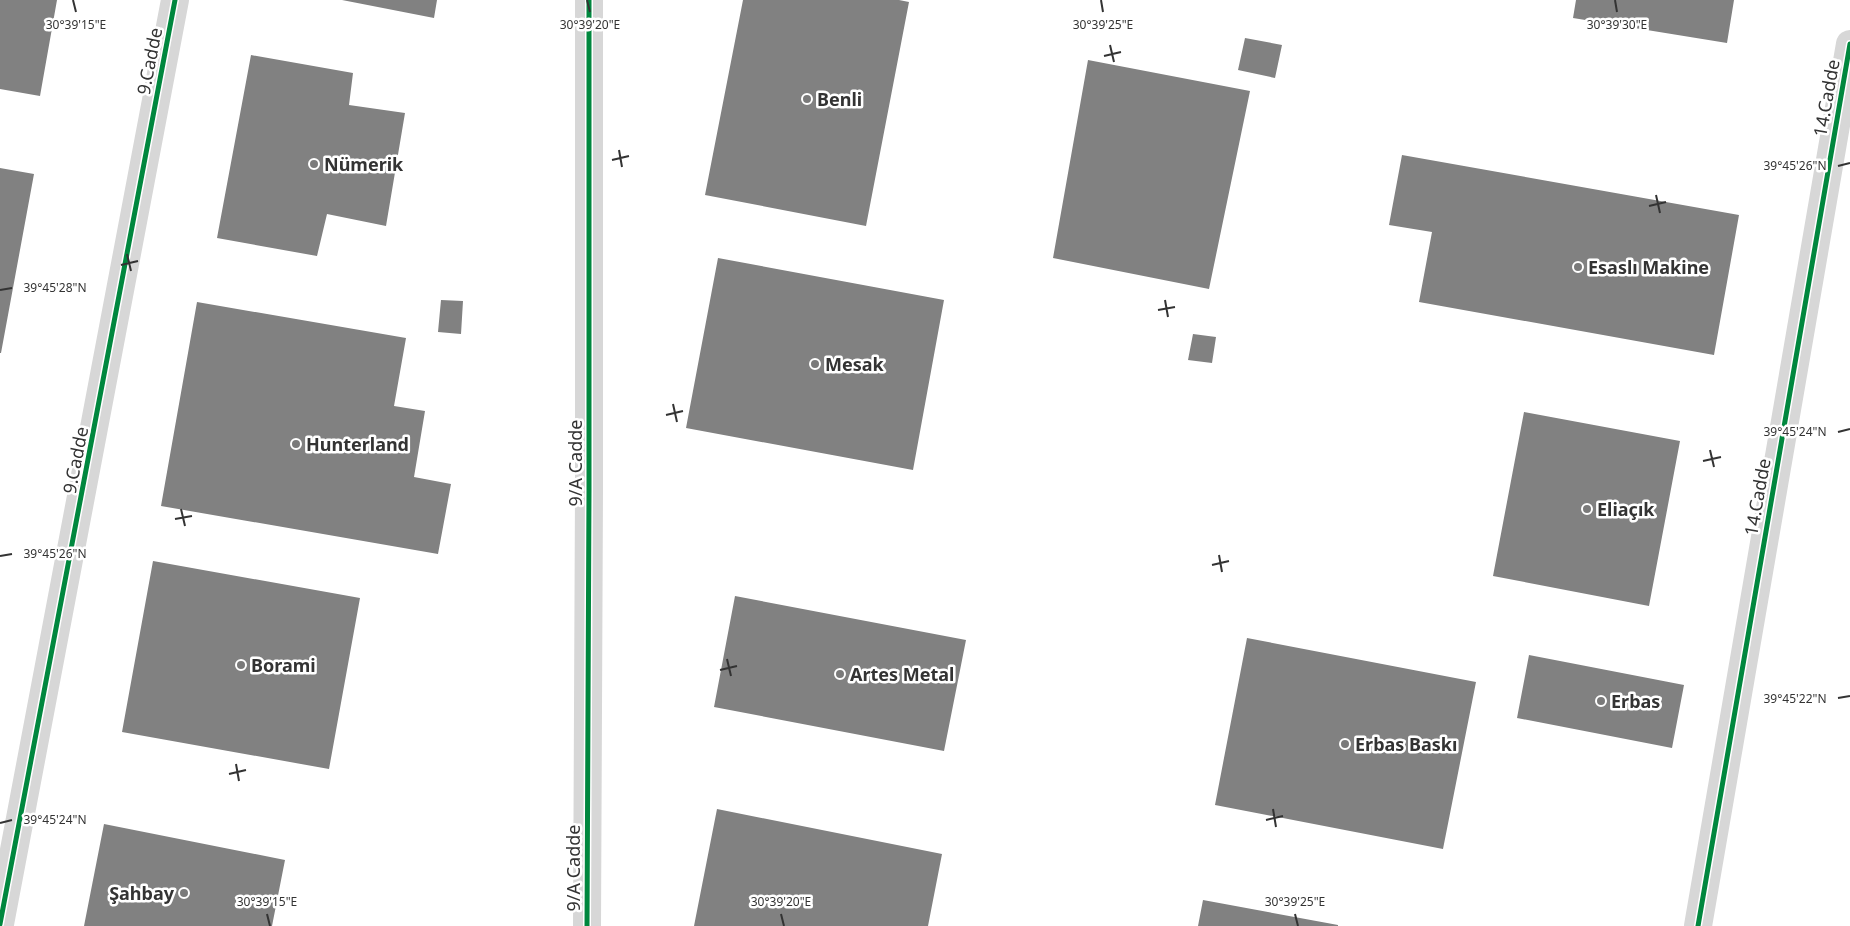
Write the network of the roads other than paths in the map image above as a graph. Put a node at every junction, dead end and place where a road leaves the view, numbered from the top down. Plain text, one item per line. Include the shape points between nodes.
1 (175, 0) edge
2 (589, 0) edge
3 (1850, 44) edge
4 (0, 924) edge
5 (587, 926) edge
6 (1698, 926) edge

1 - 4 street, 9.Cadde
2 - 5 street, 9/A Cadde
3 - 6 street, 14.Cadde

